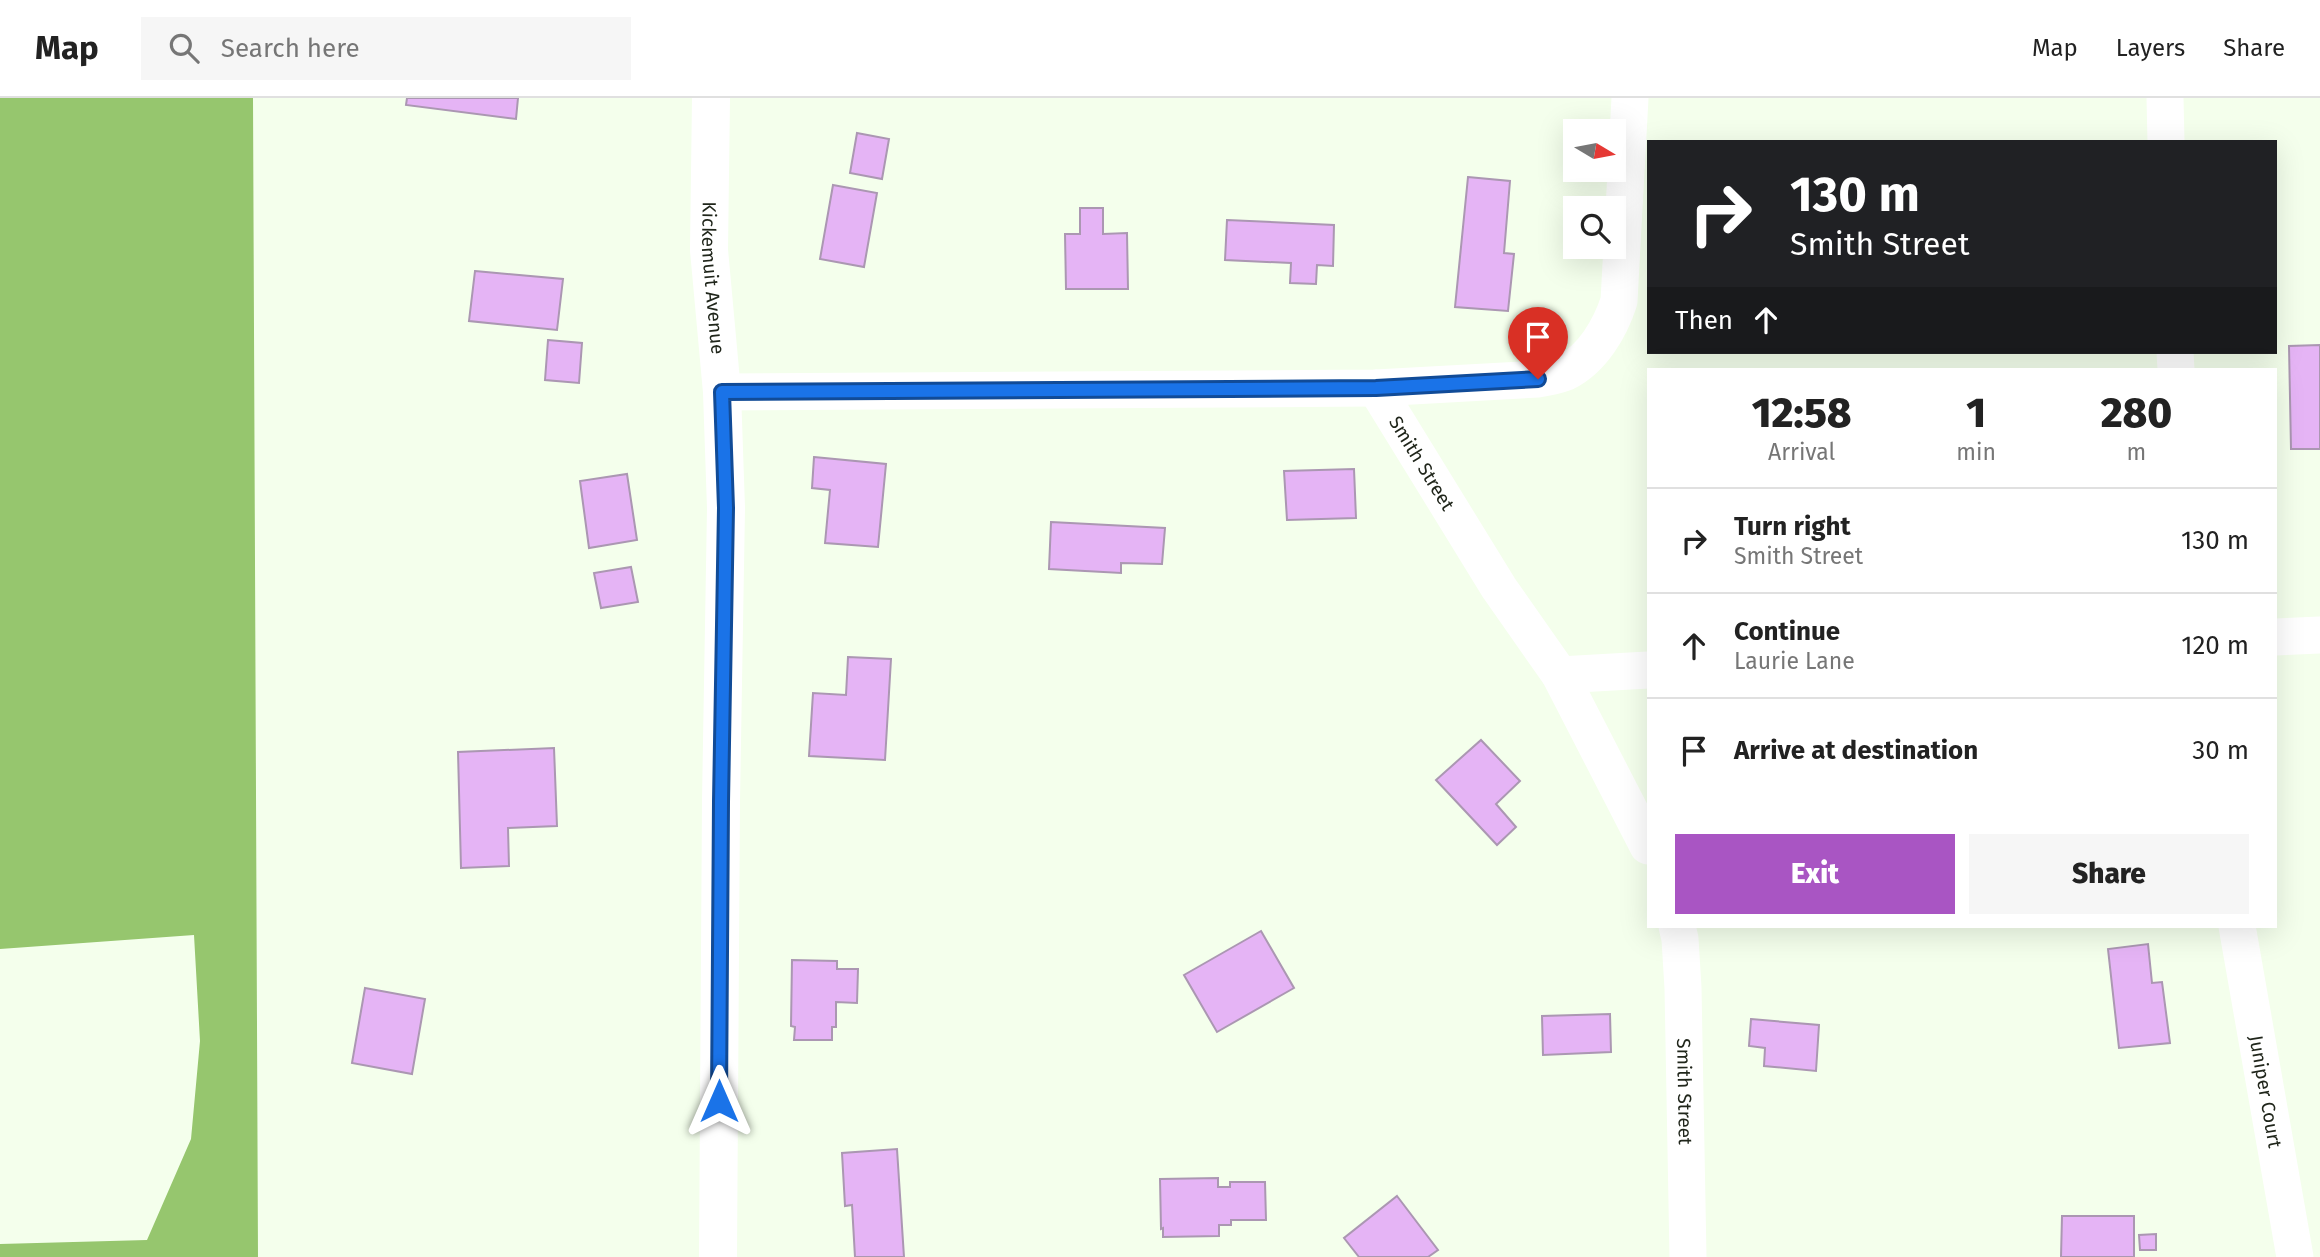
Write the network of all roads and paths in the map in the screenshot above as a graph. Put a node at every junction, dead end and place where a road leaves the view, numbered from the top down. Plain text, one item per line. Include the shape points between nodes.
1 (711, 98) edge
2 (1630, 98) edge
3 (2165, 98) edge
4 (2166, 140) edge
5 (1376, 388) junction
6 (722, 392) junction
7 (2320, 635) edge
8 (2277, 637) edge
9 (1647, 670) edge
10 (1559, 675) junction
11 (1647, 844) edge
12 (1677, 928) edge
13 (2237, 928) edge
14 (718, 1257) edge
15 (1688, 1257) edge
16 (2295, 1257) edge

1 - 6 street, Kickemuit Avenue via 709,250
2 - 5 street via 1619,302 1603,336 1580,363 1538,379
3 - 4 street
5 - 6 street
5 - 10 street, Smith Street via 1499,588
6 - 14 street, Kickemuit Avenue via 726,508
7 - 8 street
9 - 10 street
10 - 11 street, Smith Street
12 - 15 street, Smith Street via 1683,988
13 - 16 street, Juniper Court

